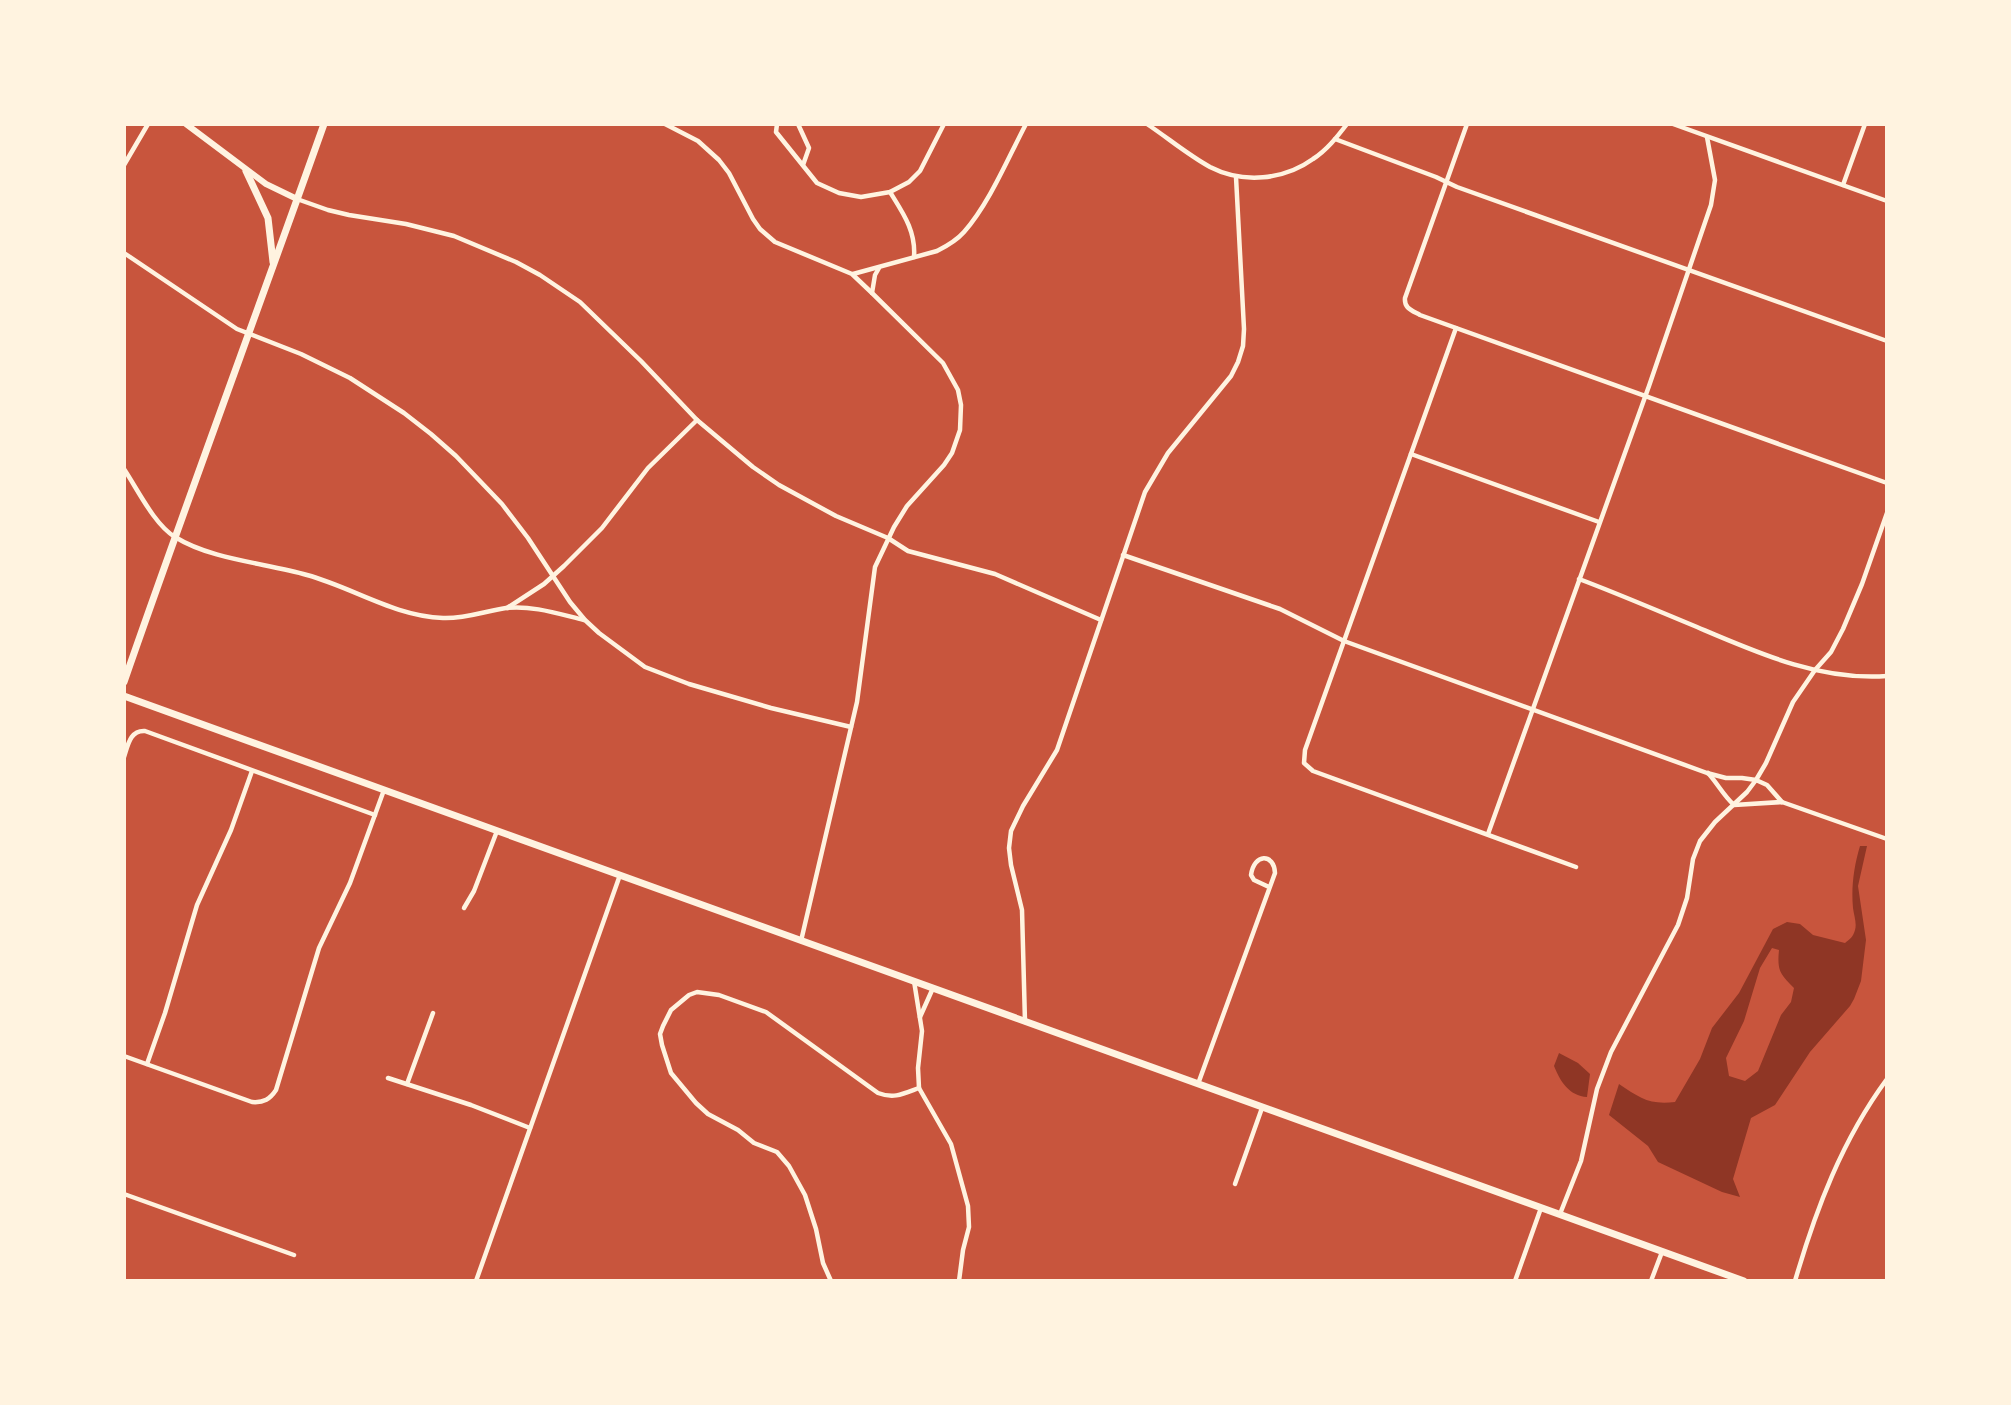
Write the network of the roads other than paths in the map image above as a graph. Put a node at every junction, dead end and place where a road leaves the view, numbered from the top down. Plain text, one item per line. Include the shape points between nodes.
1 (148, 124) edge
2 (186, 124) edge
3 (324, 124) edge
4 (665, 124) edge
5 (777, 124) edge
6 (798, 124) edge
7 (944, 124) edge
8 (1027, 124) edge
9 (1147, 124) edge
10 (1347, 124) edge
11 (1467, 124) edge
12 (1673, 124) edge
13 (1865, 124) edge
14 (1702, 125) edge
15 (1699, 134) junction
16 (1707, 136) junction
17 (1335, 139) junction
18 (803, 164) junction
19 (124, 166) edge
20 (246, 171) junction
21 (1236, 177) junction
22 (1447, 182) junction
23 (1843, 185) junction
24 (890, 192) junction
25 (297, 199) junction
26 (1887, 201) edge
27 (124, 253) edge
28 (914, 257) junction
29 (274, 266) junction
30 (879, 268) junction
31 (1689, 270) junction
32 (852, 274) junction
33 (872, 293) junction
34 (1456, 328) junction
35 (249, 334) junction
36 (1887, 341) edge
37 (1645, 396) junction
38 (697, 420) junction
39 (1410, 454) junction
40 (124, 470) edge
41 (1887, 483) edge
42 (1887, 513) edge
43 (1599, 522) junction
44 (174, 537) junction
45 (888, 538) junction
46 (1123, 555) junction
47 (553, 576) junction
48 (1579, 579) junction
49 (506, 608) junction
50 (585, 620) junction
51 (1101, 621) junction
52 (1344, 641) junction
53 (1815, 670) junction
54 (1887, 676) edge
55 (124, 682) edge
56 (124, 696) edge
57 (1533, 709) junction
58 (851, 727) junction
59 (124, 757) edge
60 (253, 771) junction
61 (1707, 772) junction
62 (1756, 780) junction
63 (384, 790) junction
64 (1782, 802) junction
65 (1734, 805) junction
66 (375, 815) junction
67 (497, 831) junction
68 (1488, 835) junction
69 (1887, 839) edge
70 (1576, 867) dead end
71 (621, 876) junction
72 (1269, 887) junction
73 (464, 908) dead end
74 (801, 941) junction
75 (914, 981) junction
76 (933, 988) junction
77 (433, 1013) dead end
78 (920, 1018) junction
79 (1025, 1022) junction
80 (124, 1056) edge
81 (147, 1064) junction
82 (388, 1078) dead end
83 (1887, 1079) edge
84 (407, 1084) junction
85 (1198, 1084) junction
86 (919, 1088) junction
87 (1262, 1107) junction
88 (530, 1128) junction
89 (1235, 1184) dead end
90 (124, 1194) edge
91 (1541, 1208) junction
92 (1559, 1215) junction
93 (1662, 1251) junction
94 (294, 1255) dead end
95 (476, 1281) edge
96 (831, 1281) edge
97 (959, 1281) edge
98 (1515, 1281) edge
99 (1651, 1281) edge
100 (1744, 1281) edge
101 (1795, 1281) edge

1 - 19 street
2 - 20 street
3 - 25 main road
4 - 32 street via 698,141 719,160 753,219 775,242
5 - 18 street via 776,132
6 - 18 street via 809,148
7 - 24 street via 920,171
8 - 28 street via 963,233 948,246
9 - 21 street via 1206,164
10 - 17 street
11 - 22 street
12 - 15 street
13 - 23 street
14 - 15 street
15 - 16 street
16 - 23 street
16 - 31 street via 1714,193
17 - 21 street via 1312,160 1286,172
17 - 22 street
18 - 24 street via 817,183 839,193 861,197
20 - 25 street
20 - 29 main road via 268,218
21 - 46 street via 1243,346 1231,376 1168,453 1144,492
22 - 31 street
22 - 34 street via 1405,303 1420,315
23 - 26 street
24 - 28 street via 912,231
25 - 29 main road
25 - 38 street via 349,215 454,236 532,271 599,319
27 - 35 street
28 - 30 street
29 - 35 main road
30 - 32 street
30 - 33 street
31 - 36 street
31 - 37 street
32 - 33 street
33 - 45 street via 943,363 961,405 960,430 952,453 907,506
34 - 37 street
34 - 39 street
35 - 44 main road
35 - 47 street via 350,378 431,434 502,504
37 - 41 street
37 - 43 street
38 - 45 street via 779,485
38 - 47 street
39 - 43 street
39 - 52 street
40 - 44 street
42 - 53 street via 1843,629
43 - 48 street
44 - 49 street via 223,555 327,581 413,615 457,618
44 - 55 main road
45 - 51 street via 908,551 1017,582
45 - 58 street via 875,567
46 - 51 street
46 - 52 street via 1280,609
47 - 49 street
47 - 50 street
48 - 53 street via 1742,646
48 - 57 street
49 - 50 street via 531,608
50 - 58 street via 645,667 739,699
51 - 79 street via 1057,750 1011,831 1011,865 1022,910
52 - 57 street
52 - 68 street via 1304,763 1313,771
53 - 54 street
53 - 62 street via 1793,702
56 - 63 main road
57 - 61 street
57 - 68 street
58 - 74 street
59 - 60 street via 135,733 145,732
60 - 66 street
60 - 81 street via 197,905
61 - 62 street
61 - 65 street
62 - 64 street
62 - 65 street
63 - 66 street
63 - 67 main road
64 - 65 street
64 - 69 street
65 - 92 street via 1696,849 1678,925 1603,1069 1581,1161
66 - 81 street via 319,948 270,1099 252,1102
67 - 71 main road
67 - 73 street
68 - 70 street
71 - 74 main road
71 - 88 street
72 - 72 street via 1275,866 1258,859 1251,875
72 - 85 street
74 - 75 main road
75 - 76 main road
75 - 78 street
76 - 78 street
76 - 79 main road
77 - 84 street
78 - 86 street
79 - 85 main road
80 - 81 street
82 - 84 street
83 - 101 street via 1829,1179
84 - 88 street
85 - 87 main road
86 - 96 street via 898,1097 878,1093 766,1012 719,995 689,995 667,1016 660,1034 671,1073 708,1114 784,1158 804,1195
86 - 97 street via 951,1144 968,1206
87 - 89 street
87 - 91 main road
88 - 95 street
90 - 94 street
91 - 92 main road
91 - 98 street
92 - 93 main road
93 - 99 street
93 - 100 main road

